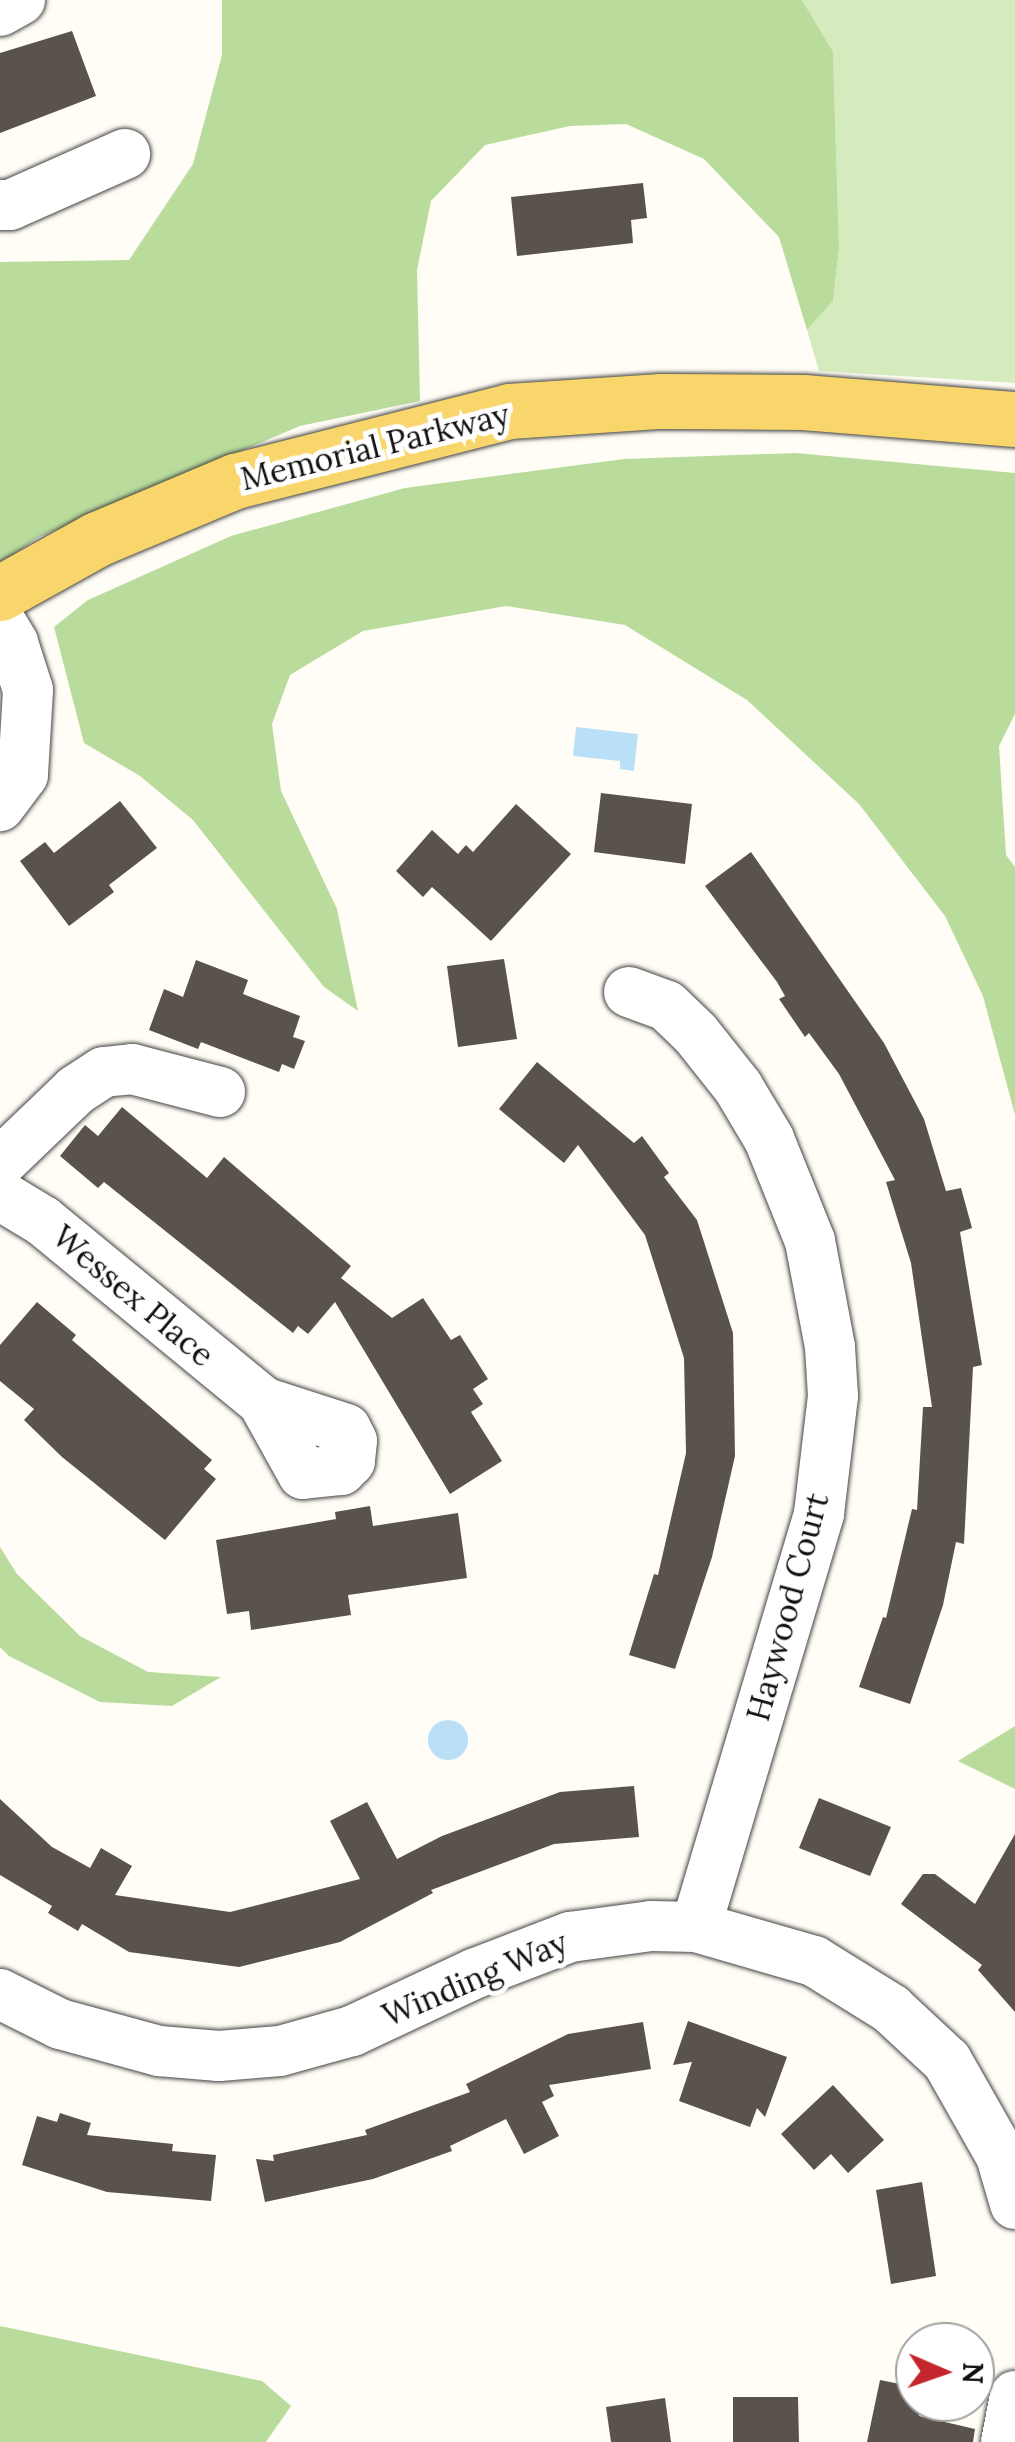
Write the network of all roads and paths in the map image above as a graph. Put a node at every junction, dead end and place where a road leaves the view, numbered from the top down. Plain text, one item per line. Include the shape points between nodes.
1 (20, 0) edge
2 (0, 11) edge
3 (125, 154) dead end
4 (0, 206) edge
5 (1015, 419) edge
6 (0, 594) edge
7 (0, 621) edge
8 (0, 806) edge
9 (629, 992) dead end
10 (220, 1092) dead end
11 (0, 1163) edge
12 (0, 1194) edge
13 (263, 1402) dead end
14 (696, 1927) junction
15 (0, 1994) edge
16 (1015, 2204) edge
17 (1015, 2396) edge
18 (1006, 2442) edge

1 - 2 street
3 - 4 street
5 - 6 main road, Memorial Parkway via 803,402 509,411 235,481 97,540
7 - 8 street via 28,690 23,774
9 - 14 street, Haywood Court via 667,1006 696,1034 769,1139 810,1240 830,1347 833,1396 819,1514
10 - 11 street via 132,1069 104,1072
12 - 13 street, Wessex Place via 43,1221
14 - 15 street, Winding Way via 570,1937 352,2031 262,2053 146,2048 60,2024
14 - 16 street, Winding Way via 814,1962 890,2009 946,2060 1001,2156
17 - 18 street

